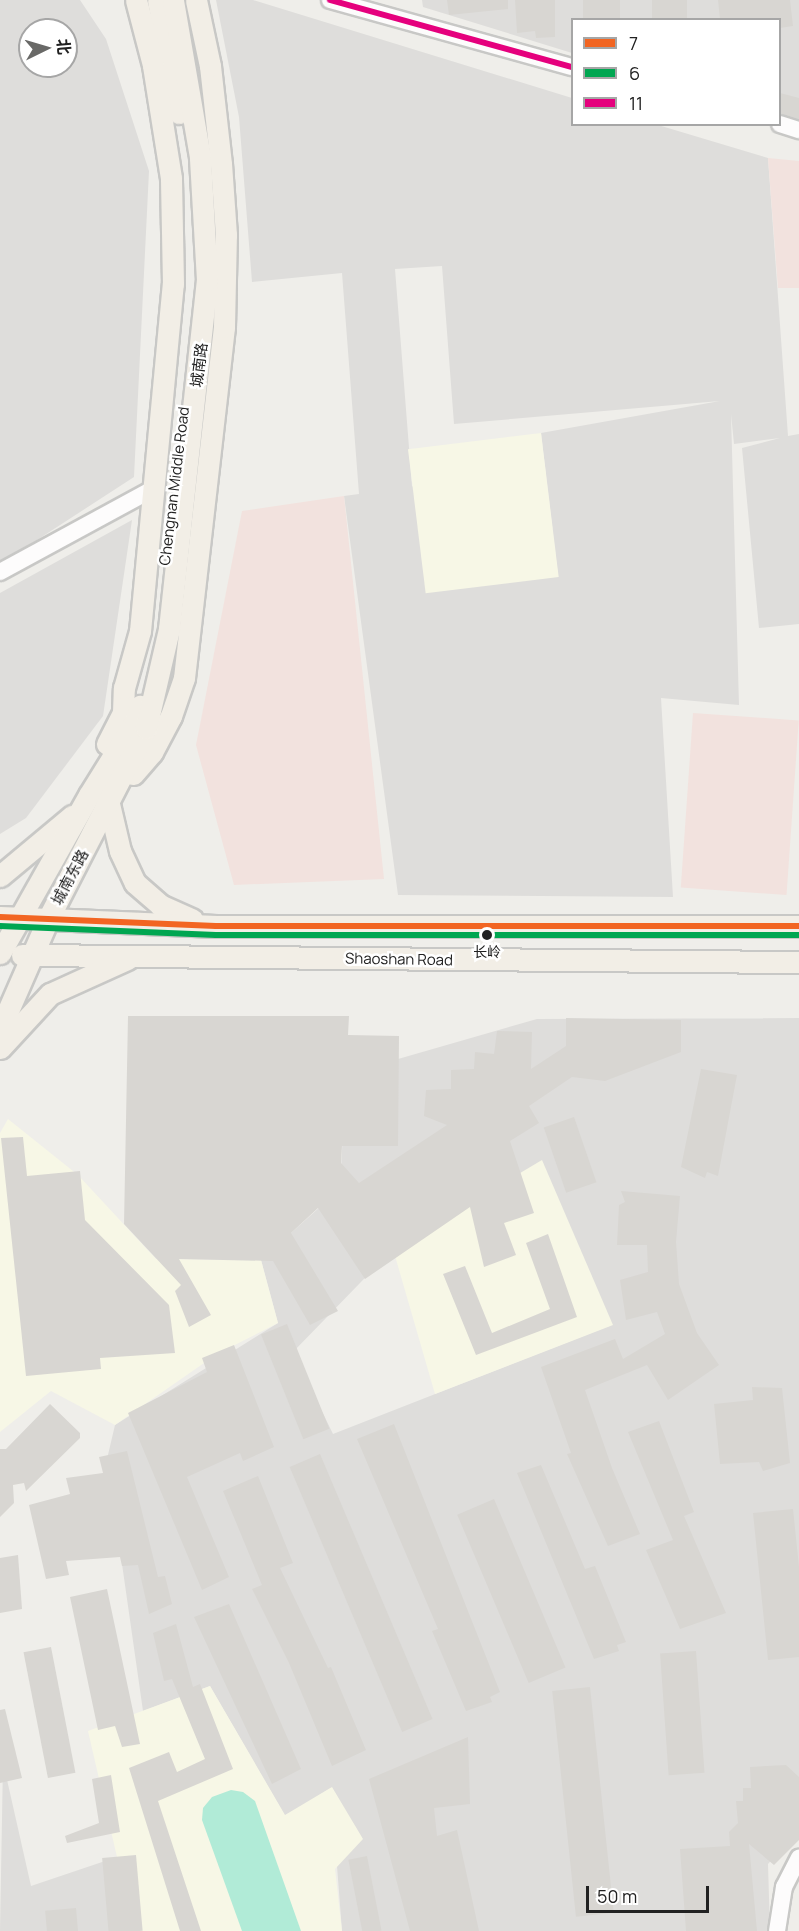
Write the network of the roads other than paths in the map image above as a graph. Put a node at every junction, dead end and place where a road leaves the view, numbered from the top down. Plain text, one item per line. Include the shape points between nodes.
1 (136, 0) edge
2 (158, 0) edge
3 (173, 0) edge
4 (196, 0) edge
5 (330, 0) edge
6 (571, 66) edge
7 (781, 124) edge
8 (799, 130) edge
9 (151, 490) junction
10 (0, 572) edge
11 (141, 724) junction
12 (111, 801) junction
13 (84, 802) junction
14 (0, 876) edge
15 (9, 917) edge
16 (48, 919) junction
17 (216, 926) junction
18 (799, 926) edge
19 (0, 954) edge
20 (33, 955) junction
21 (133, 956) junction
22 (799, 962) edge
23 (0, 1029) edge
24 (0, 1048) edge
25 (799, 1858) edge
26 (777, 1931) edge

1 - 9 main road via 153,65 171,178 173,284
2 - 11 main road, Chengnan Middle Road via 188,160 192,291 183,411 154,651
3 - 11 main road, 城南路 via 200,157 207,280 176,584 156,697
4 - 12 main road via 210,66 226,235 224,327 214,436 184,678 171,716 152,752
5 - 6 street
7 - 8 street
9 - 10 street
9 - 13 main road via 135,659 124,687 123,712
11 - 12 main road, 城南东路
11 - 13 main road, 城南东路
12 - 16 main road, 城南东路
12 - 17 main road via 120,851 135,883 176,914
13 - 14 main road
13 - 15 main road, 城南东路
15 - 16 main road
15 - 19 main road, 城南东路
16 - 17 main road
16 - 20 main road, 城南东路
17 - 18 main road
19 - 20 main road, Shaoshan Road
20 - 21 main road, Shaoshan Road
20 - 23 main road, 城南东路
21 - 22 main road, Shaoshan Road
21 - 24 main road via 50,994
25 - 26 street via 784,1887

